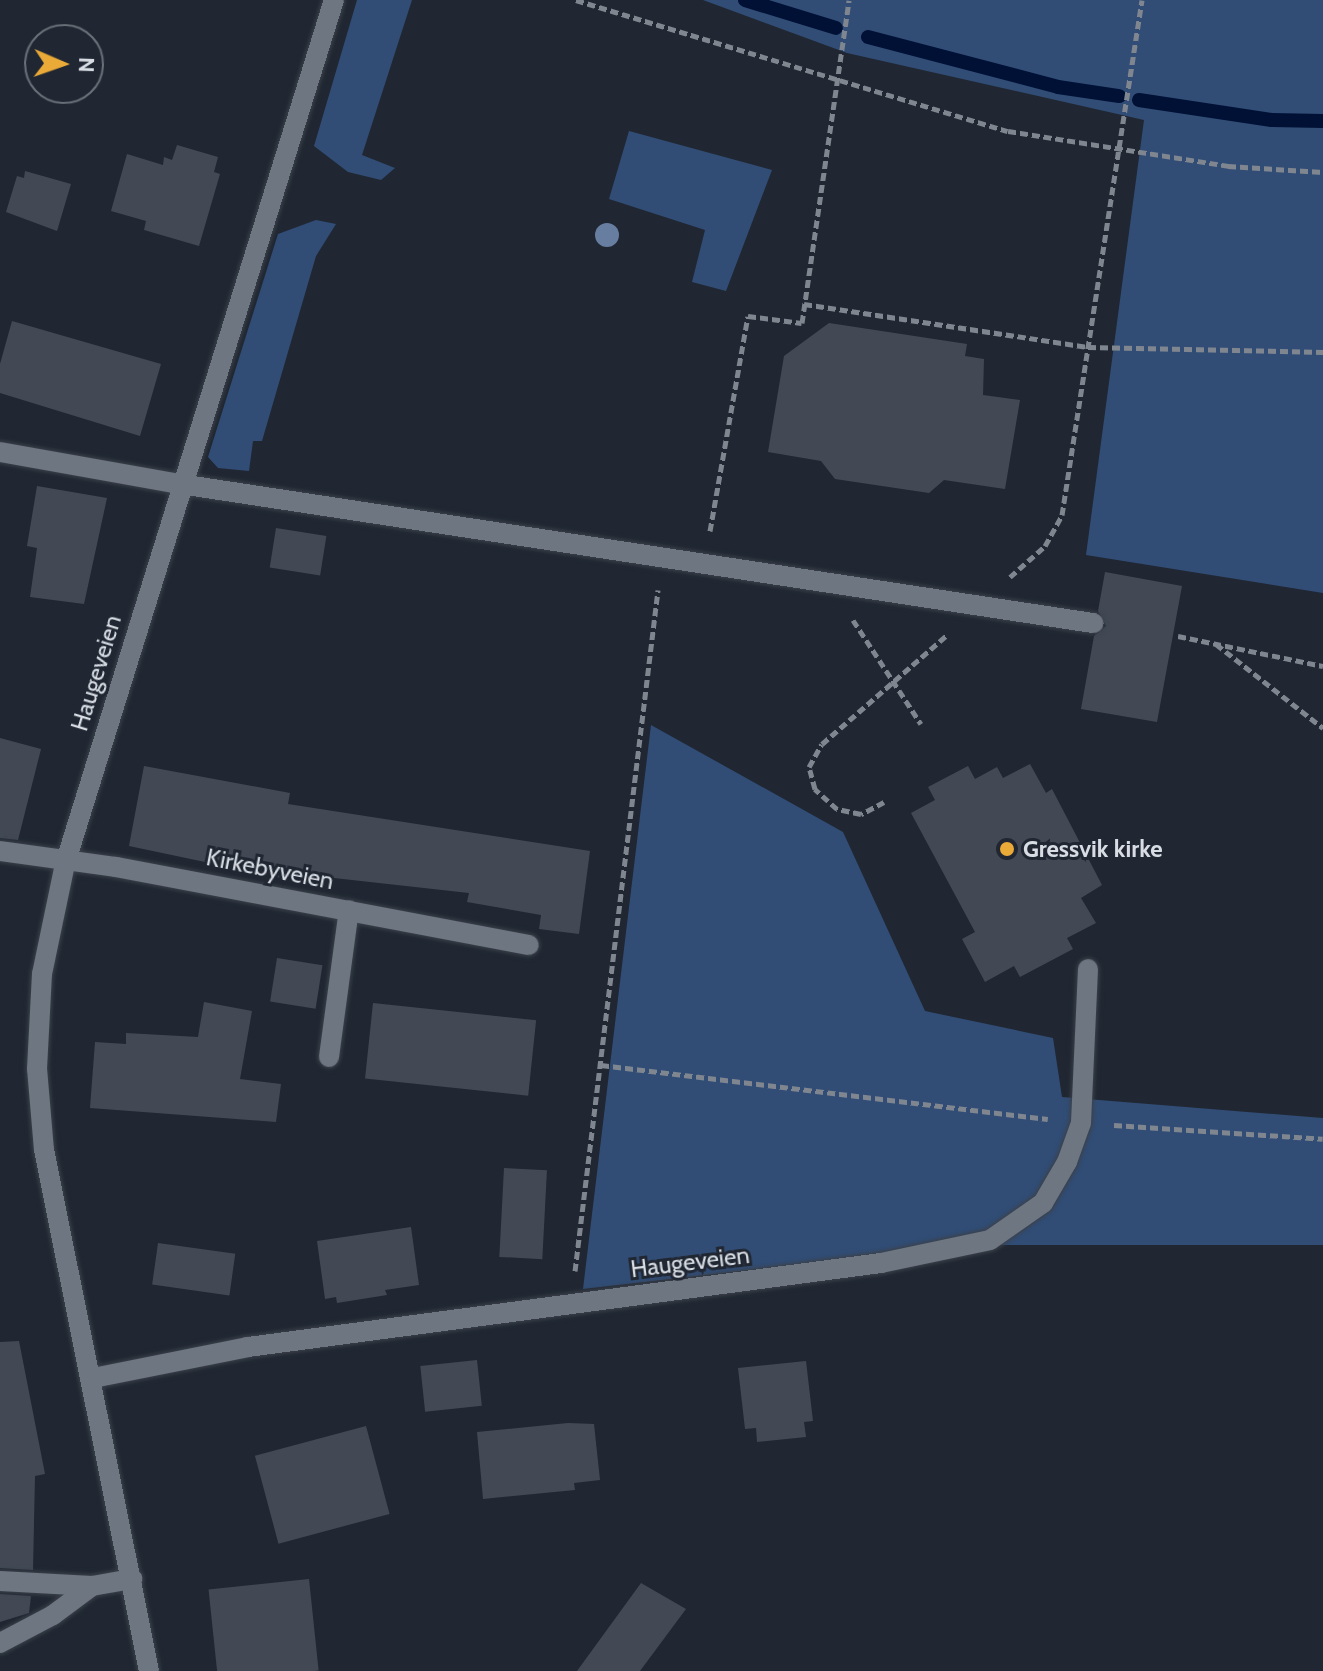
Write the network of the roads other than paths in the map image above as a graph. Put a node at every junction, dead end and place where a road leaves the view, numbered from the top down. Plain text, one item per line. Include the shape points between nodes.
1 (334, 0) edge
2 (0, 452) edge
3 (180, 484) junction
4 (1093, 623) dead end
5 (0, 851) edge
6 (65, 864) junction
7 (349, 910) junction
8 (529, 945) dead end
9 (1088, 969) dead end
10 (329, 1057) dead end
11 (93, 1378) junction
12 (132, 1579) junction
13 (0, 1581) edge
14 (92, 1586) junction
15 (0, 1643) edge
16 (149, 1671) edge

1 - 3 street, Haugeveien
2 - 3 street
3 - 4 street
3 - 6 street, Haugeveien
5 - 6 street, Kirkebyveien
6 - 7 street, Kirkebyveien via 116,867
6 - 11 street, Haugeveien via 42,974 37,1069 44,1150
7 - 8 street, Kirkebyveien
7 - 10 street
9 - 11 street, Haugeveien via 1081,1123 1067,1162 1043,1203 990,1240 881,1263 248,1347
11 - 12 street, Haugeveien
12 - 14 street
12 - 16 street, Haugeveien
13 - 14 street
14 - 15 street via 53,1615

